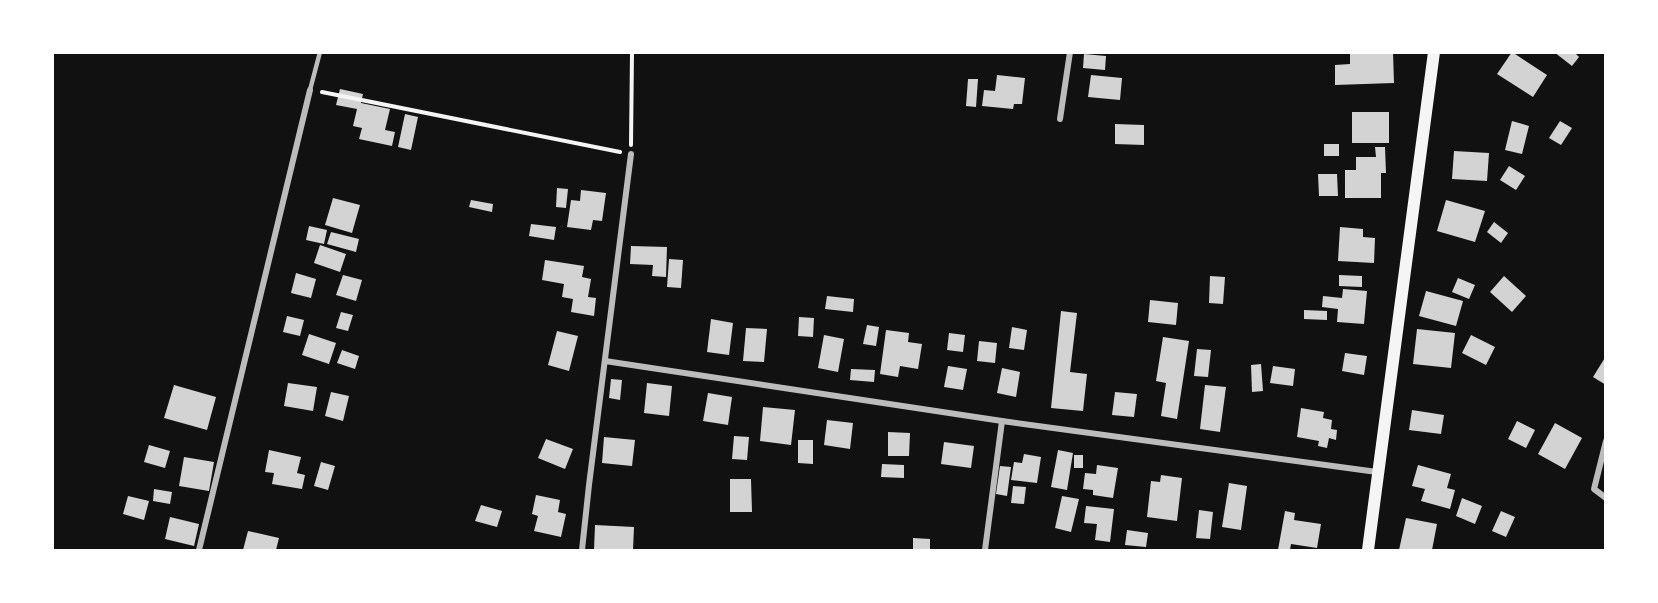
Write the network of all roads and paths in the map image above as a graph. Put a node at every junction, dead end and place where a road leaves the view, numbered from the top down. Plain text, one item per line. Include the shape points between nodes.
1 (320, 52) edge
2 (632, 52) edge
3 (1070, 52) edge
4 (1434, 52) edge
5 (310, 90) junction
6 (1060, 119) dead end
7 (631, 154) junction
8 (605, 361) junction
9 (1002, 421) junction
10 (1605, 441) edge
11 (1377, 472) junction
12 (1605, 498) edge
13 (199, 550) edge
14 (582, 550) edge
15 (985, 550) edge
16 (1368, 550) edge

1 - 5 lane
2 - 7 path
3 - 6 street
4 - 11 main road
5 - 7 path
5 - 13 street
7 - 8 street
8 - 9 street
8 - 14 street
9 - 11 street
9 - 15 street
10 - 12 street via 1594,489
11 - 16 main road

